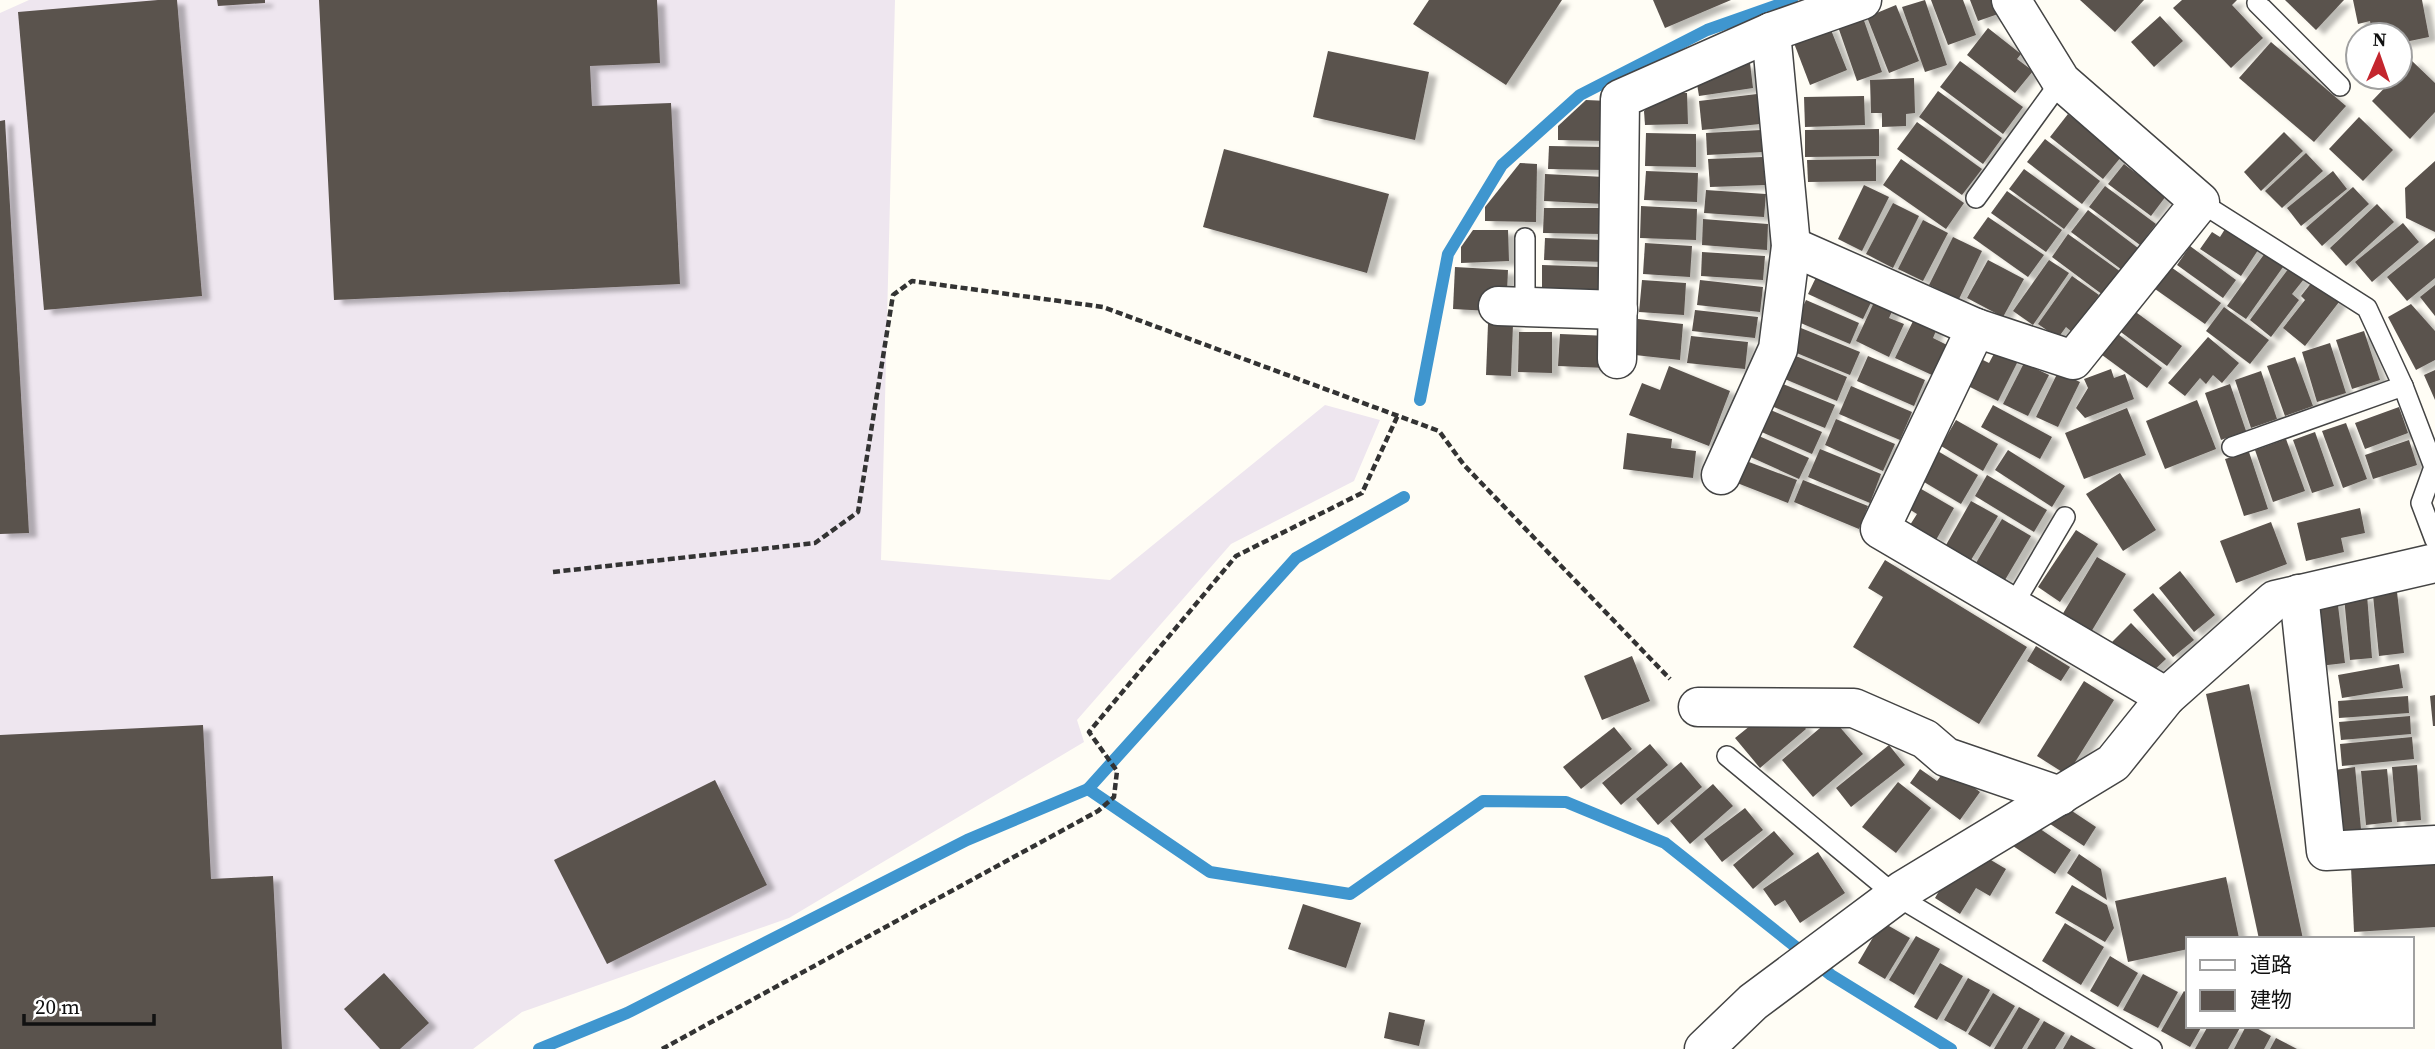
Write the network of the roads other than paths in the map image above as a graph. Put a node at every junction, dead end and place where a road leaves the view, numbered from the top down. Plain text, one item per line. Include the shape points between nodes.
1 (1862, 0) edge
2 (2011, 0) edge
3 (2258, 0) edge
4 (1771, 32) junction
5 (2061, 81) junction
6 (2340, 86) dead end
7 (1976, 198) dead end
8 (2200, 202) junction
9 (1525, 238) dead end
10 (1791, 246) junction
11 (1512, 307) joint
12 (1618, 310) junction
13 (1976, 328) junction
14 (1617, 359) dead end
15 (2403, 386) junction
16 (2232, 447) dead end
17 (1721, 475) dead end
18 (2065, 517) dead end
19 (2435, 540) edge
20 (2435, 563) edge
21 (2299, 594) junction
22 (2012, 607) junction
23 (2166, 697) junction
24 (1698, 707) road end
25 (1727, 756) dead end
26 (2060, 796) junction
27 (2435, 845) edge
28 (1895, 895) junction
29 (1704, 1049) edge
30 (2152, 1049) edge

1 - 4 street
2 - 5 street
3 - 6 lane
4 - 10 street
4 - 12 street via 1620,99
5 - 7 lane
5 - 8 street
8 - 13 street via 2073,360
8 - 15 lane via 2367,309
9 - 11 lane
10 - 13 street
10 - 17 street via 1778,349
11 - 12 street
12 - 14 street
13 - 22 street via 1880,529
15 - 16 lane
15 - 19 lane via 2434,467 2421,503
18 - 22 lane
20 - 21 street
21 - 23 street via 2275,600
21 - 27 street via 2326,851
22 - 23 street
23 - 26 street via 2113,762
24 - 26 street via 1854,708 1925,739 1946,757
25 - 28 lane
26 - 28 street
28 - 29 street via 1753,1002
28 - 30 lane

